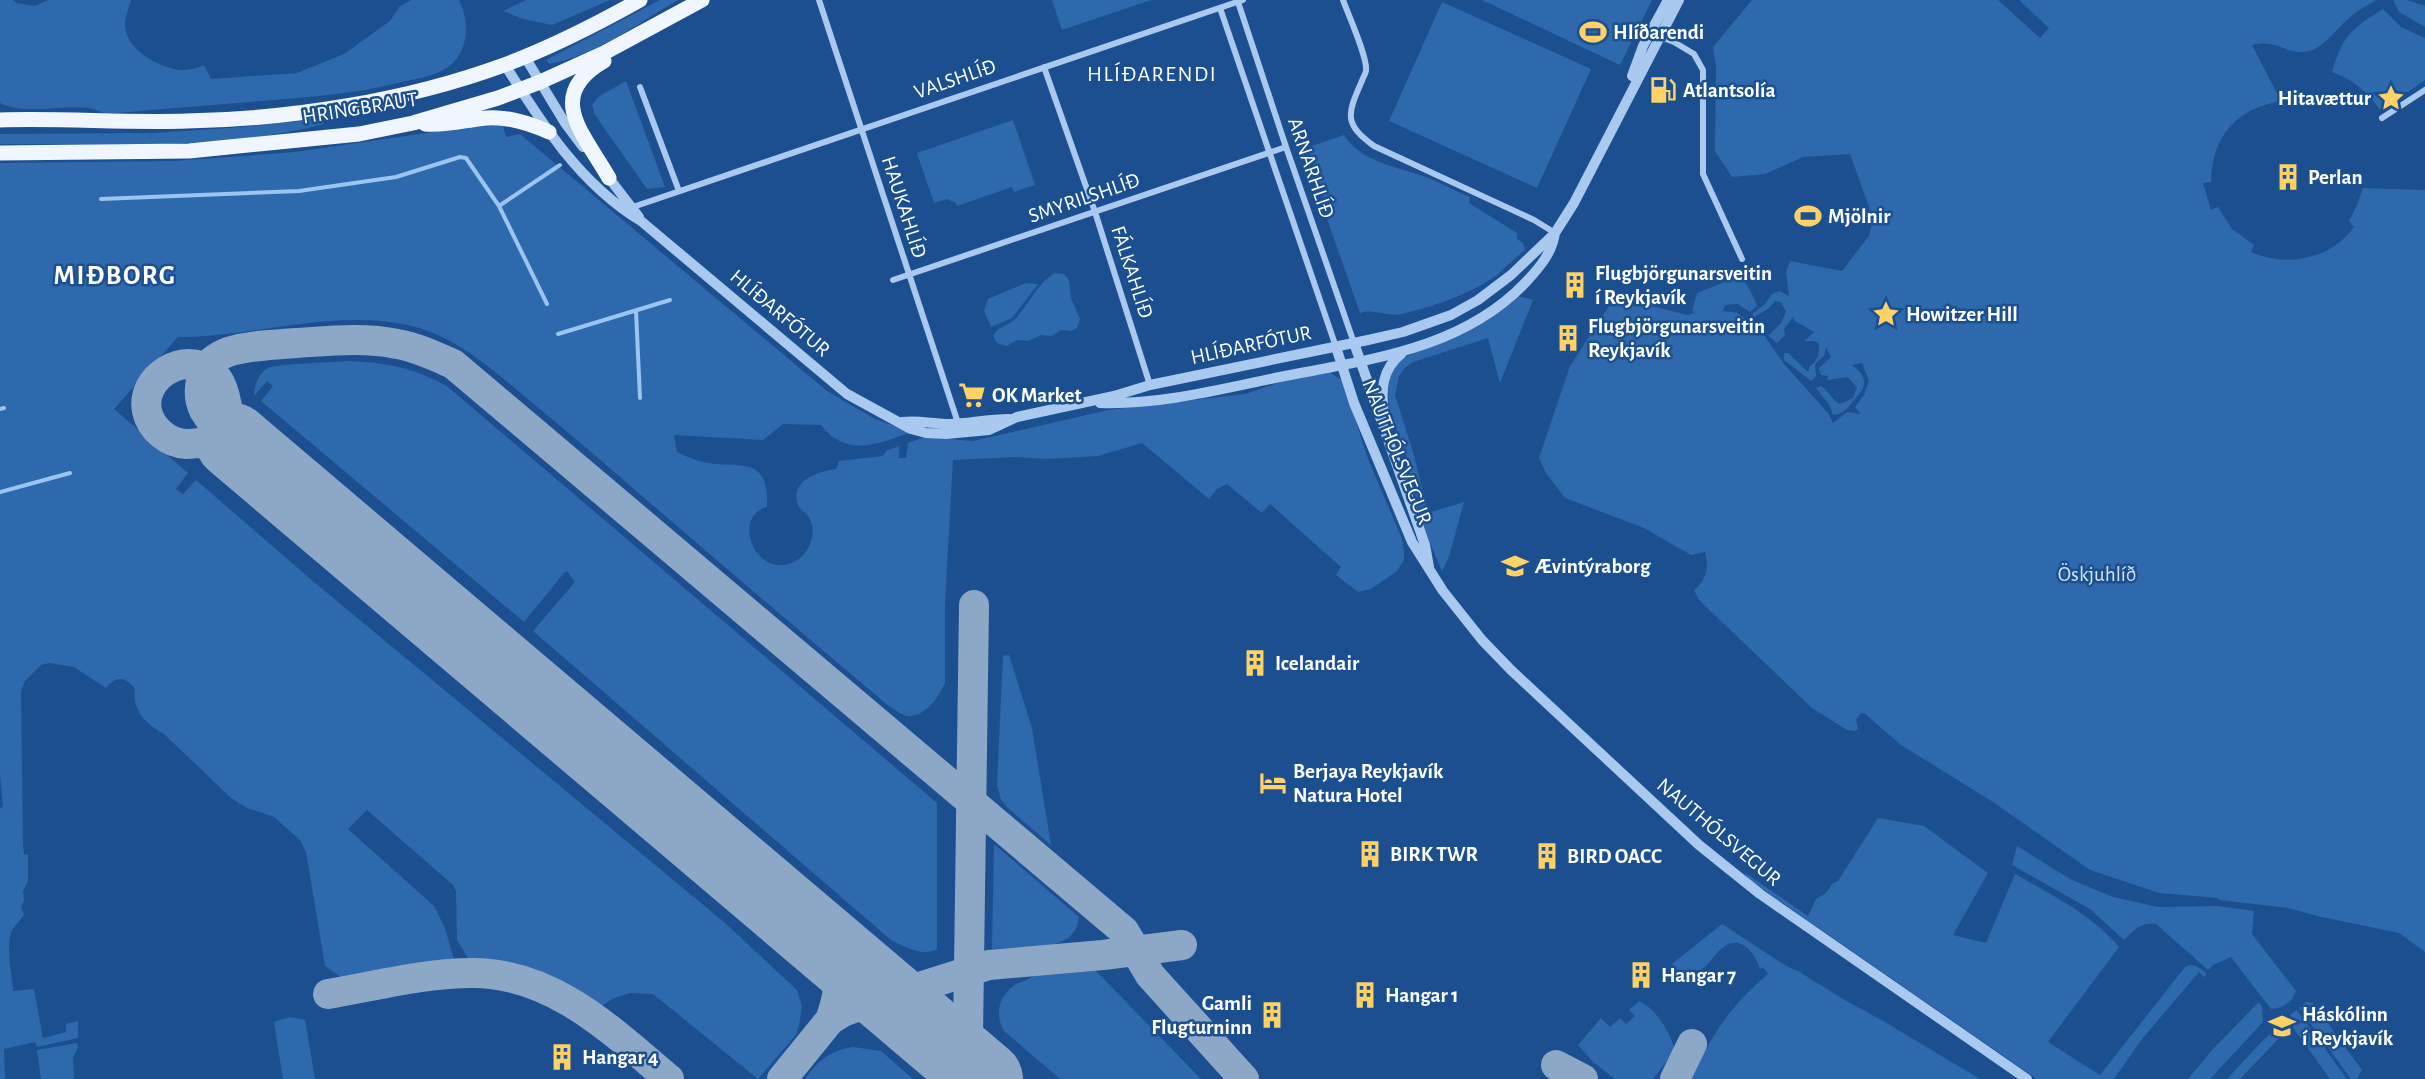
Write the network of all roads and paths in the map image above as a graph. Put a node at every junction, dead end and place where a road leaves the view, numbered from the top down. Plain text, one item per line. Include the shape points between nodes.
1 (640, 0) edge
2 (702, 0) edge
3 (819, 0) edge
4 (1343, 0) edge
5 (1668, 0) edge
6 (1679, 0) edge
7 (1240, 1) edge
8 (1220, 8) junction
9 (647, 30) junction
10 (1654, 34) junction
11 (525, 57) junction
12 (505, 64) junction
13 (1044, 67) junction
14 (540, 82) junction
15 (640, 87) dead end
16 (521, 90) junction
17 (2425, 90) edge
18 (2, 118) edge
19 (2382, 118) dead end
20 (413, 123) junction
21 (861, 128) junction
22 (549, 132) junction
23 (1286, 147) junction
24 (1270, 152) junction
25 (0, 153) edge
26 (609, 178) junction
27 (679, 191) junction
28 (627, 209) junction
29 (1095, 212) junction
30 (1555, 232) junction
31 (1742, 259) dead end
32 (909, 274) junction
33 (893, 280) dead end
34 (1354, 343) junction
35 (1336, 347) junction
36 (1404, 351) junction
37 (1361, 361) junction
38 (1342, 365) junction
39 (1150, 385) junction
40 (1086, 403) junction
41 (1009, 419) junction
42 (902, 422) junction
43 (958, 423) junction
44 (1385, 432) junction
45 (1429, 567) junction
46 (2027, 1079) edge

1 - 11 main road, HRINGBRAUT
2 - 9 main road, HRINGBRAUT
3 - 21 street, HAUKAHLÍÐ
4 - 30 street via 1365,60 1366,70 1349,112 1358,132 1374,146
5 - 10 street
6 - 10 street
7 - 8 street, VALSHLÍÐ
7 - 23 street, ARNARHLÍÐ
8 - 13 street, VALSHLÍÐ
8 - 24 street, ARNARHLÍÐ
9 - 14 main road, HRINGBRAUT
9 - 26 main road via 587,72 573,94 572,113
10 - 30 street via 1623,105 1574,203
10 - 31 street via 1694,54 1703,69 1703,174
11 - 12 main road, HRINGBRAUT
11 - 14 street, HLÍÐARFÓTUR
12 - 16 street, HLÍÐARFÓTUR
12 - 18 main road, HRINGBRAUT via 395,96 283,114 188,121
13 - 21 street, VALSHLÍÐ
13 - 29 street, FÁLKAHLÍÐ
14 - 16 main road, HRINGBRAUT
14 - 26 street, HLÍÐARFÓTUR via 579,142
15 - 27 street
16 - 20 main road, HRINGBRAUT
16 - 22 street, HLÍÐARFÓTUR
17 - 19 street
20 - 22 main road via 440,125 488,118
20 - 25 main road, HRINGBRAUT via 359,134 189,151
21 - 27 street, VALSHLÍÐ
21 - 32 street, HAUKAHLÍÐ
22 - 28 street, HLÍÐARFÓTUR via 598,189
23 - 24 street, SMYRILSHLÍÐ
23 - 34 street, ARNARHLÍÐ
24 - 29 street, SMYRILSHLÍÐ
24 - 35 street, ARNARHLÍÐ
26 - 28 street, HLÍÐARFÓTUR
27 - 28 street, VALSHLÍÐ
28 - 42 street, HLÍÐARFÓTUR via 847,394
29 - 32 street, SMYRILSHLÍÐ
29 - 39 street, FÁLKAHLÍÐ
30 - 34 street, HLÍÐARFÓTUR via 1511,275 1473,303 1428,324
30 - 36 street, HLÍÐARFÓTUR via 1553,246 1540,267 1500,305 1449,336
32 - 33 street, SMYRILSHLÍÐ
32 - 43 street, HAUKAHLÍÐ
34 - 35 street, HLÍÐARFÓTUR
34 - 37 street, NAUTHÓLSVEGUR
35 - 38 street, NAUTHÓLSVEGUR
35 - 39 street, HLÍÐARFÓTUR
36 - 37 street, HLÍÐARFÓTUR
36 - 44 street via 1383,380
37 - 38 street, HLÍÐARFÓTUR
37 - 44 street, NAUTHÓLSVEGUR
38 - 40 street, HLÍÐARFÓTUR via 1165,400
38 - 45 street, NAUTHÓLSVEGUR via 1412,542
39 - 40 street, HLÍÐARFÓTUR
40 - 41 street, HLÍÐARFÓTUR
41 - 42 street, HLÍÐARFÓTUR via 989,430 960,434 926,433
41 - 43 street, HLÍÐARFÓTUR
42 - 43 street, HLÍÐARFÓTUR
44 - 45 street, NAUTHÓLSVEGUR via 1425,545
45 - 46 street, NAUTHÓLSVEGUR via 1443,591 1498,657 1699,845 1760,894

